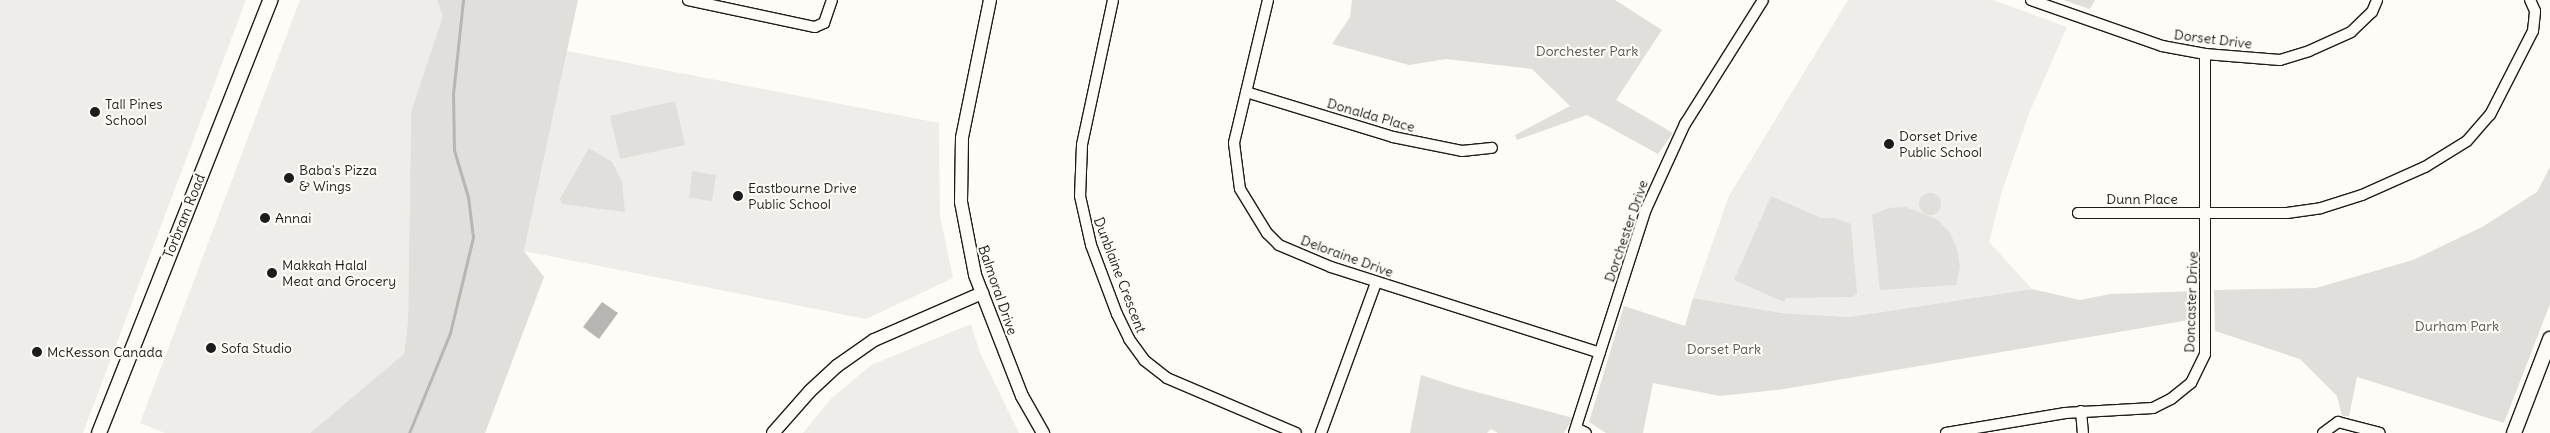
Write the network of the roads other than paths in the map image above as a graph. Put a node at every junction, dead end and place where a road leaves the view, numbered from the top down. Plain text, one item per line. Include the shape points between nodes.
1 (270, 0) edge
2 (688, 0) edge
3 (832, 0) edge
4 (990, 0) edge
5 (1113, 0) edge
6 (1268, 0) edge
7 (2031, 0) edge
8 (2377, 0) edge
9 (2530, 0) edge
10 (1761, 1) edge
11 (2205, 54) junction
12 (1246, 92) junction
13 (1492, 148) dead end
14 (2078, 213) dead end
15 (2206, 213) junction
16 (1376, 283) junction
17 (982, 293) junction
18 (2550, 338) edge
19 (1600, 353) junction
20 (2081, 411) junction
21 (1579, 432) edge
22 (99, 433) edge
23 (774, 433) edge
24 (1043, 433) edge
25 (1296, 433) edge
26 (1321, 433) edge
27 (1946, 433) edge
28 (2083, 433) edge
29 (2323, 433) edge
30 (2380, 433) edge
31 (2514, 433) edge

1 - 22 main road, Torbram Road
2 - 3 street via 815,27 824,23
4 - 17 street, Balmoral Drive via 962,138 960,172 965,233
5 - 25 street, Dunblaine Crescent via 1082,145 1080,187 1091,245 1117,314 1128,339 1167,378
6 - 12 street, Deloraine Drive
7 - 11 street, Dorset Drive via 2140,40
8 - 11 street, Dorset Drive via 2372,12 2351,32 2294,57 2269,59
9 - 15 street, Dunn Place via 2535,10 2533,31 2490,115 2467,141 2425,167 2362,196 2321,208 2287,213
10 - 19 street, Dorchester Drive via 1668,159 1646,209
11 - 15 street, Doncaster Drive
12 - 13 street, Donalda Place via 1393,137 1462,151
12 - 16 street, Deloraine Drive via 1234,143 1234,165 1240,189 1253,214 1279,245
14 - 15 street, Dunn Place
15 - 20 street, Doncaster Drive via 2205,354 2201,368 2191,383 2153,408
16 - 19 street, Deloraine Drive
16 - 26 street
17 - 23 street via 874,340 810,390
17 - 24 street, Balmoral Drive via 1022,396
18 - 31 main road
19 - 21 street, Dorchester Drive
20 - 27 street, Doncaster Drive
20 - 28 street
29 - 30 street via 2338,422

